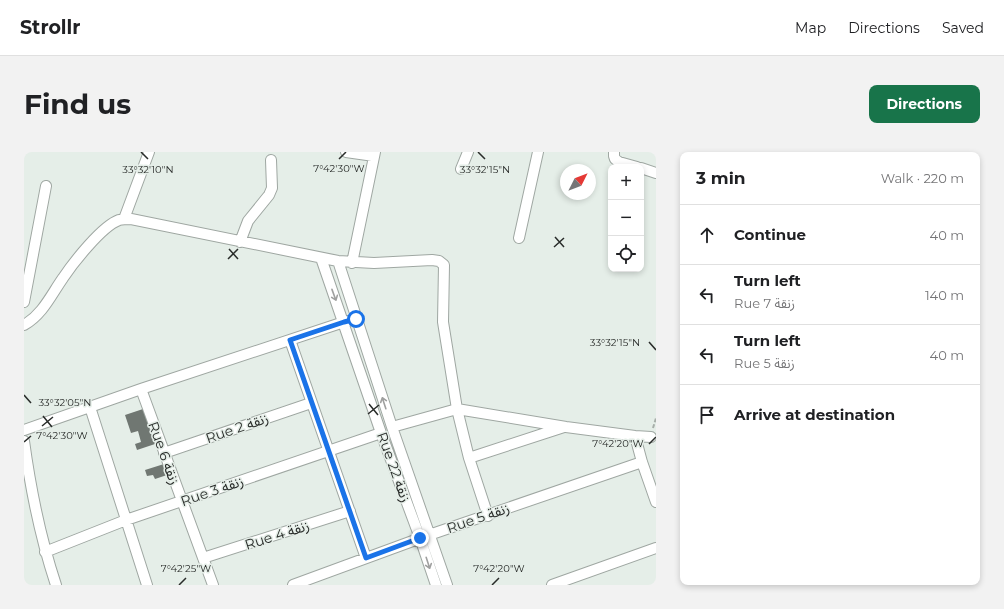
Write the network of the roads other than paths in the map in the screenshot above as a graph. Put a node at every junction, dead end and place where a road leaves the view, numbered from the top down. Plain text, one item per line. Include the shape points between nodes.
1 (149, 152) edge
2 (346, 152) edge
3 (468, 152) edge
4 (538, 152) edge
5 (614, 152) edge
6 (375, 154) edge
7 (271, 160) dead end
8 (628, 164) edge
9 (461, 169) dead end
10 (644, 169) edge
11 (656, 172) edge
12 (46, 186) dead end
13 (124, 219) junction
14 (519, 238) dead end
15 (240, 242) junction
16 (321, 258) junction
17 (338, 262) junction
18 (352, 263) junction
19 (24, 302) edge
20 (356, 319) junction
21 (344, 322) junction
22 (24, 325) edge
23 (290, 340) junction
24 (141, 389) junction
25 (311, 403) junction
26 (90, 407) junction
27 (457, 409) junction
28 (566, 426) junction
29 (392, 427) junction
30 (24, 430) edge
31 (381, 433) junction
32 (635, 436) junction
33 (651, 437) dead end
34 (24, 441) edge
35 (328, 450) junction
36 (164, 453) junction
37 (468, 458) junction
38 (642, 462) junction
39 (182, 501) junction
40 (656, 502) edge
41 (350, 512) junction
42 (488, 516) junction
43 (126, 520) junction
44 (424, 537) junction
45 (656, 548) edge
46 (45, 552) junction
47 (203, 558) junction
48 (366, 558) junction
49 (567, 583) edge
50 (56, 585) edge
51 (147, 585) edge
52 (213, 585) edge
53 (293, 585) edge
54 (436, 585) edge
55 (447, 585) edge
56 (552, 585) edge

1 - 13 street
2 - 6 street
3 - 9 street
4 - 14 street
5 - 8 street via 616,160
6 - 18 street
7 - 15 street via 272,188 248,221
10 - 11 street
12 - 19 street
13 - 15 street
13 - 22 street via 113,223 89,246 41,312
15 - 16 street
16 - 17 street
16 -> 21 street, Rue 22 زنقة
17 - 18 street
17 - 20 street, Rue 22 زنقة
18 - 27 street via 432,260 444,265 443,322
20 - 21 street
29 -> 20 street, Rue 22 زنقة
21 - 23 street
21 - 31 street, Rue 22 زنقة
23 - 24 street
23 - 25 street
24 - 26 street
24 - 36 street, Rue 6 زنقة
25 - 35 street
25 - 36 street, Rue 2 زنقة
26 - 30 street
26 - 43 street
27 - 28 street
27 - 29 street
27 - 37 street
28 - 32 street
28 - 37 street
29 - 44 street, Rue 22 زنقة
31 - 35 street, Rue 3 زنقة
31 - 44 street, Rue 22 زنقة
32 - 33 street
32 - 38 street
34 - 46 street via 31,491
35 - 39 street, Rue 3 زنقة
35 - 41 street
36 - 39 street, Rue 6 زنقة
37 - 42 street
38 - 40 street
38 - 42 street, Rue 5 زنقة
39 - 43 street, Rue 3 زنقة
39 - 47 street, Rue 6 زنقة
41 - 47 street, Rue 4 زنقة
41 - 48 street
42 - 44 street, Rue 5 زنقة
43 - 46 street, Rue 3 زنقة
43 - 51 street
44 - 48 street, Rue 5 زنقة
44 -> 54 street, Rue 22 زنقة
44 - 55 street, Rue 22 زنقة
45 - 49 street
46 - 50 street
47 - 52 street, Rue 6 زنقة
48 - 53 street, Rue 5 زنقة
49 - 56 street

